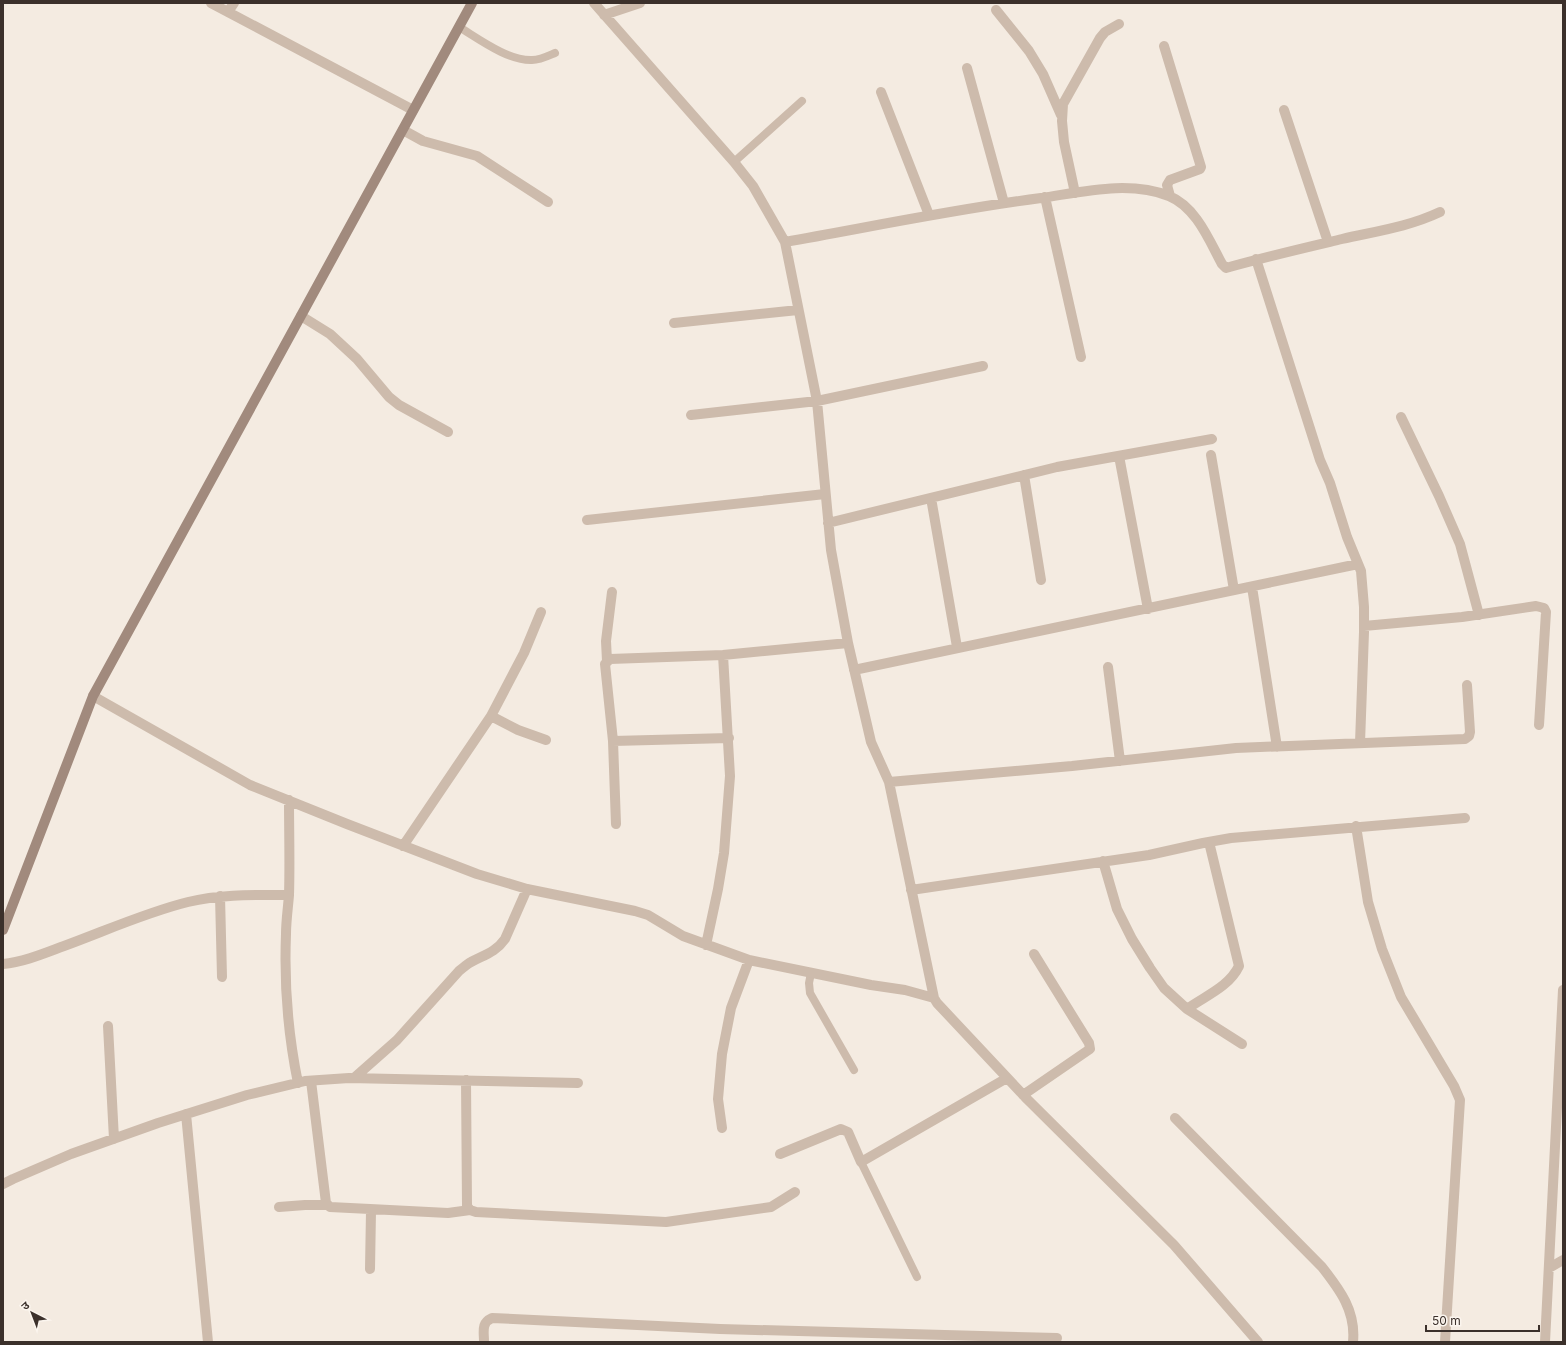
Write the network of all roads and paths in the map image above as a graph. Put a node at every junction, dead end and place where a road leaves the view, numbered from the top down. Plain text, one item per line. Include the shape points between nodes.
1 (211, 3) edge
2 (234, 3) edge
3 (472, 3) edge
4 (594, 3) edge
5 (640, 3) edge
6 (996, 10) dead end
7 (228, 12) junction
8 (604, 15) junction
9 (1119, 24) dead end
10 (459, 27) junction
11 (1164, 46) dead end
12 (555, 53) dead end
13 (967, 68) dead end
14 (881, 92) dead end
15 (802, 101) dead end
16 (413, 110) junction
17 (1284, 110) dead end
18 (1062, 116) junction
19 (403, 130) junction
20 (734, 162) junction
21 (1075, 193) junction
22 (1170, 196) junction
23 (1045, 197) junction
24 (548, 202) dead end
25 (1004, 203) junction
26 (1440, 212) dead end
27 (929, 215) junction
28 (785, 242) junction
29 (1328, 242) junction
30 (1256, 259) junction
31 (798, 310) junction
32 (301, 316) junction
33 (674, 323) dead end
34 (1081, 357) dead end
35 (983, 366) dead end
36 (817, 401) junction
37 (691, 415) dead end
38 (1400, 417) dead end
39 (448, 432) dead end
40 (1212, 439) dead end
41 (1211, 455) dead end
42 (1119, 456) junction
43 (1024, 475) junction
44 (825, 494) junction
45 (931, 498) junction
46 (587, 520) dead end
47 (828, 522) junction
48 (1358, 564) junction
49 (1040, 580) dead end
50 (1252, 586) junction
51 (1234, 590) junction
52 (612, 592) dead end
53 (1148, 609) junction
54 (541, 612) dead end
55 (1479, 615) junction
56 (1364, 626) junction
57 (848, 643) junction
58 (957, 648) junction
59 (723, 655) junction
60 (607, 661) junction
61 (1108, 667) dead end
62 (854, 670) junction
63 (1467, 685) dead end
64 (93, 696) junction
65 (490, 716) junction
66 (1539, 725) dead end
67 (729, 738) junction
68 (546, 740) dead end
69 (613, 742) junction
70 (1360, 743) junction
71 (1277, 747) junction
72 (1120, 761) junction
73 (889, 782) junction
74 (289, 800) junction
75 (1465, 818) dead end
76 (616, 824) dead end
77 (1356, 826) junction
78 (1209, 842) junction
79 (403, 846) junction
80 (1103, 861) junction
81 (526, 889) junction
82 (912, 890) junction
83 (288, 894) junction
84 (220, 896) junction
85 (3, 930) edge
86 (706, 945) junction
87 (1034, 954) dead end
88 (749, 960) junction
89 (3, 964) edge
90 (811, 973) junction
91 (222, 978) dead end
92 (1563, 990) edge
93 (934, 998) junction
94 (1187, 1009) junction
95 (108, 1026) dead end
96 (1242, 1044) dead end
97 (854, 1070) dead end
98 (354, 1078) junction
99 (1007, 1078) junction
100 (311, 1080) junction
101 (466, 1080) junction
102 (298, 1083) junction
103 (578, 1083) dead end
104 (1023, 1095) junction
105 (186, 1114) junction
106 (1175, 1118) dead end
107 (722, 1128) dead end
108 (114, 1139) junction
109 (1559, 1140) edge
110 (780, 1154) dead end
111 (861, 1162) junction
112 (3, 1184) edge
113 (795, 1192) dead end
114 (327, 1205) junction
115 (279, 1207) dead end
116 (370, 1209) junction
117 (470, 1210) junction
118 (1563, 1260) edge
119 (1548, 1268) junction
120 (370, 1269) dead end
121 (917, 1277) dead end
122 (1057, 1338) dead end
123 (208, 1342) edge
124 (484, 1342) edge
125 (1258, 1342) edge
126 (1353, 1342) edge
127 (1445, 1342) edge
128 (1545, 1342) edge

1 - 7 street
2 - 7 street
3 - 10 street
4 - 8 street
5 - 8 street
6 - 18 street via 1029,51 1043,74
7 - 16 street
8 - 20 street
9 - 18 street via 1100,38 1063,104
10 - 12 lane via 522,60 538,60
10 - 16 street
11 - 22 street via 1201,167 1170,180 1167,185
13 - 25 street
14 - 27 street
15 - 20 lane
16 - 19 street
17 - 29 street
18 - 21 street via 1064,142
19 - 24 street via 424,141 477,156
19 - 32 street
20 - 28 street via 753,186
21 - 22 street via 1129,188
21 - 23 street
22 - 30 street via 1182,204 1204,230 1226,268
23 - 25 street
23 - 34 street
25 - 27 street
26 - 29 street via 1420,222
27 - 28 street
28 - 31 street
29 - 30 street
30 - 48 street via 1320,460
31 - 33 street
31 - 36 street
32 - 39 street via 330,334 399,405
32 - 64 street
35 - 36 street
36 - 37 street
36 - 44 street
38 - 55 street via 1445,507 1460,544
40 - 42 street
41 - 51 street
42 - 43 street
42 - 53 street
43 - 45 street
43 - 49 street
44 - 46 street
44 - 47 street
45 - 47 street
45 - 58 street
47 - 57 street
48 - 50 street
48 - 56 street via 1361,571
50 - 51 street
50 - 71 street
51 - 53 street
52 - 60 street via 606,641
53 - 58 street
54 - 65 street via 524,653
55 - 56 street
55 - 66 street via 1536,606 1544,608 1546,612
56 - 70 street
57 - 59 street
57 - 62 street
58 - 62 street
59 - 60 street
59 - 67 street
60 - 69 street via 605,664
61 - 72 street
62 - 73 street via 871,742
63 - 70 street via 1470,732 1465,739
64 - 74 street via 250,785
64 - 85 street
65 - 68 street
65 - 79 street
67 - 69 street
67 - 86 street via 730,776 724,853
69 - 76 street
70 - 71 street
71 - 72 street via 1236,748
72 - 73 street
73 - 82 street
74 - 79 street
74 - 83 street
75 - 77 street
77 - 78 street
77 - 127 street via 1368,902 1382,949 1401,997 1460,1100
78 - 80 street via 1149,855
78 - 94 street via 1239,966 1235,975
79 - 81 street via 476,874
80 - 82 street
80 - 94 street via 1117,909 1132,939 1164,988
81 - 86 street via 648,915 683,936
81 - 98 street via 500,946 458,971 398,1040
82 - 93 street
83 - 84 street
83 - 102 street via 286,979 288,1016
84 - 89 street via 152,913 20,961
84 - 91 street
86 - 88 street
87 - 104 street via 1089,1043 1090,1049
88 - 90 street
88 - 107 street via 732,1008 722,1054 718,1099
90 - 93 street via 905,990
90 - 97 lane via 810,993
92 - 109 street
93 - 99 street
94 - 96 street
95 - 108 street
98 - 100 street
98 - 101 street
99 - 104 street
99 - 111 street
100 - 102 street
100 - 114 street
101 - 103 street
101 - 117 street via 467,1206
102 - 105 street via 247,1095
104 - 125 street via 1174,1244
105 - 108 street
105 - 123 street
106 - 126 street via 1322,1267 1341,1292 1352,1317
108 - 112 street via 71,1154
109 - 119 street
110 - 111 street via 841,1129 848,1132
111 - 121 lane
113 - 117 street via 772,1207 666,1222
114 - 115 street
114 - 116 street
116 - 117 street via 448,1214
116 - 120 street
118 - 119 street
119 - 128 street
122 - 124 street via 720,1329 492,1318 484,1324

